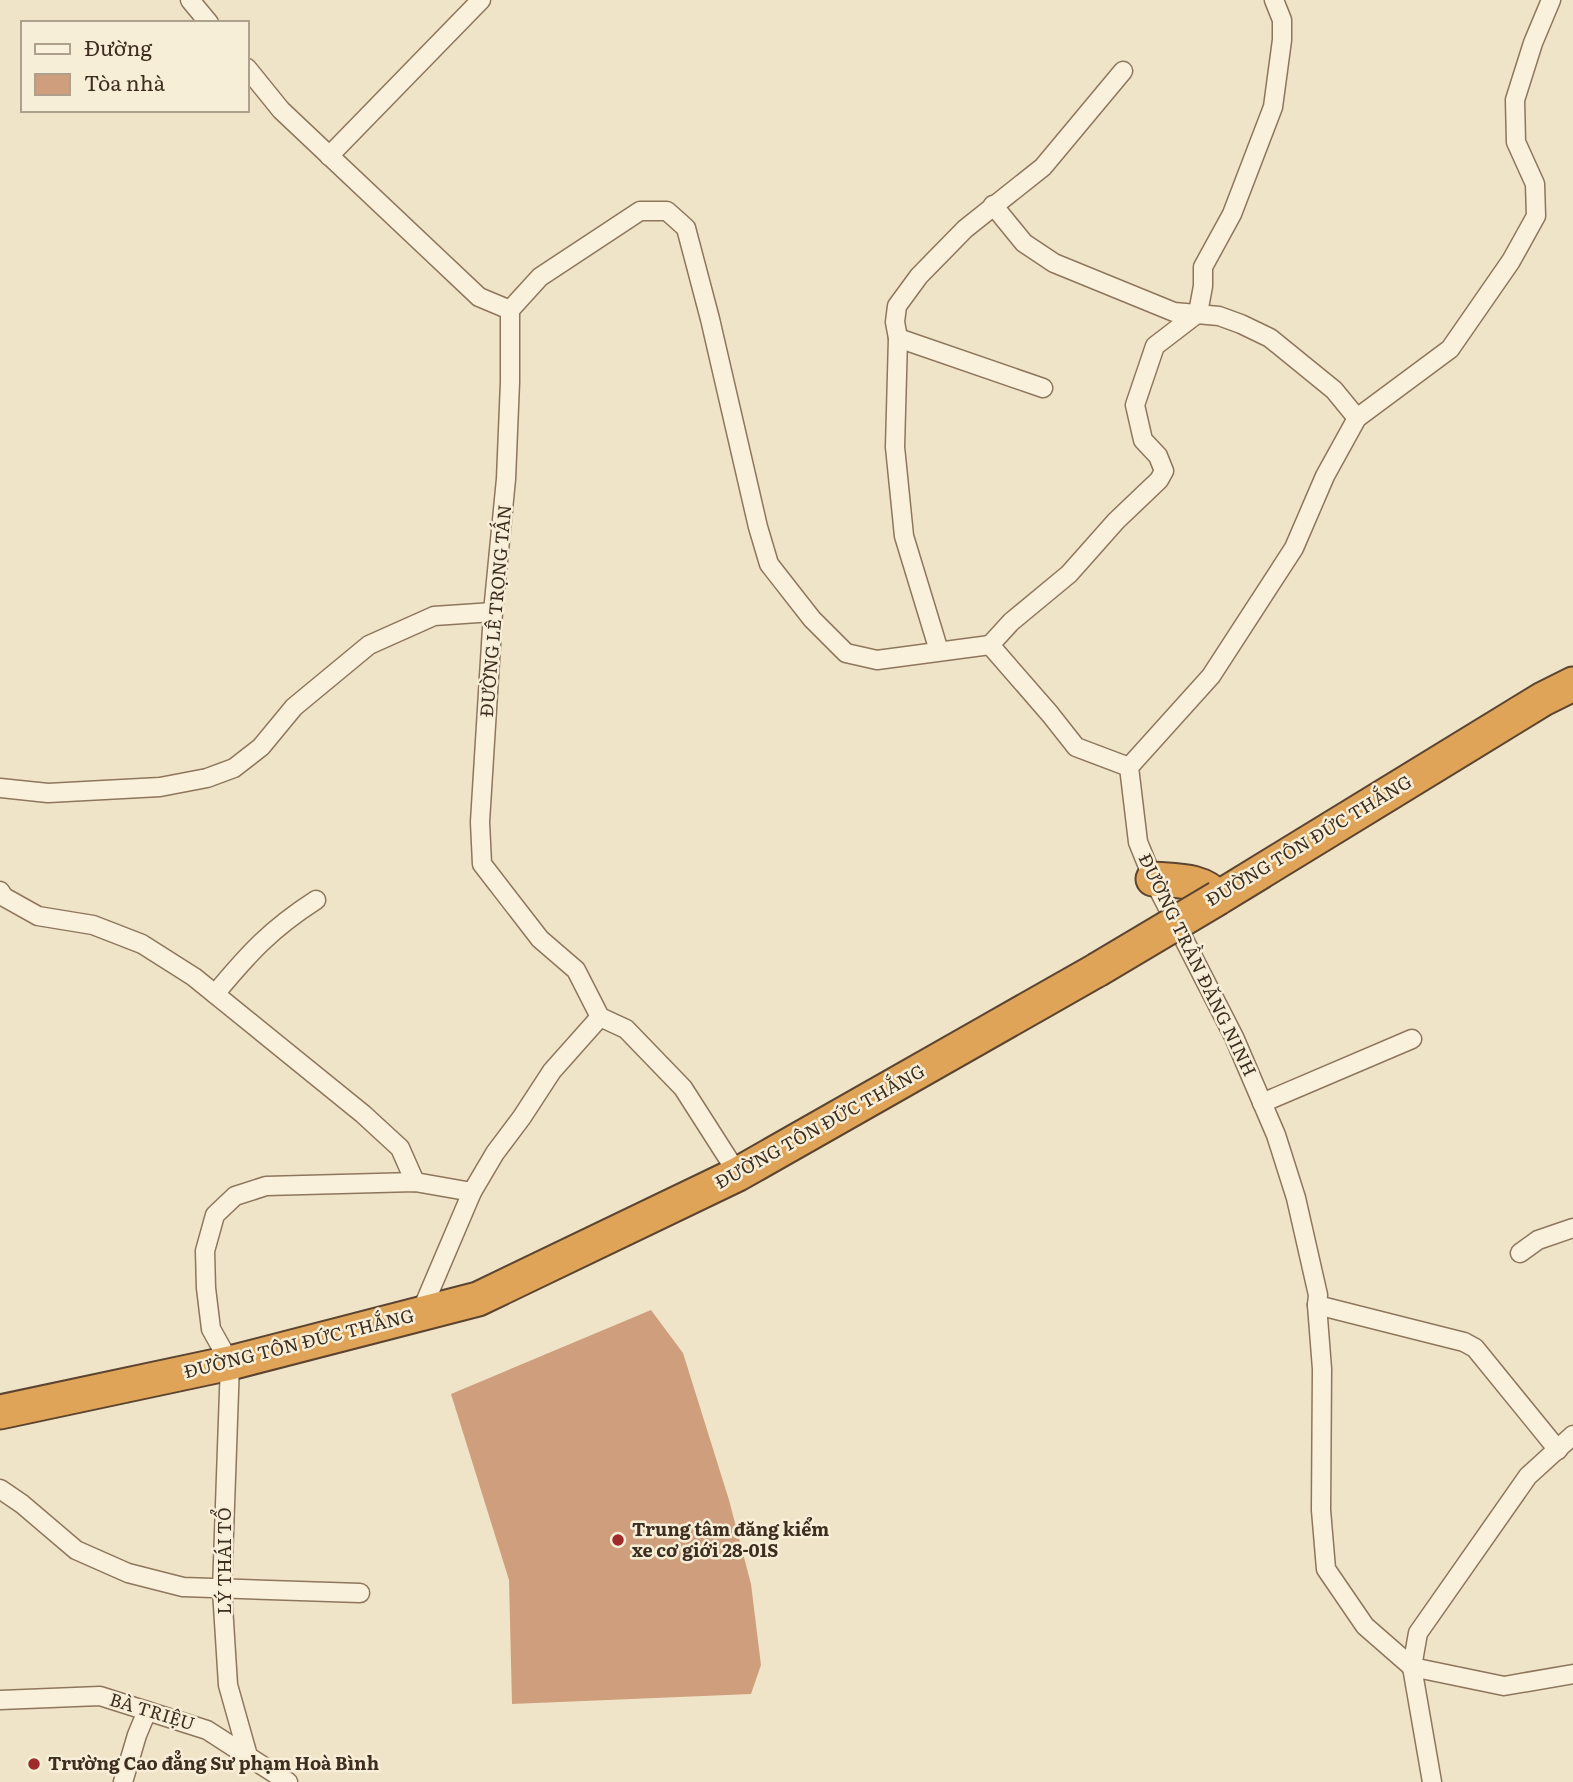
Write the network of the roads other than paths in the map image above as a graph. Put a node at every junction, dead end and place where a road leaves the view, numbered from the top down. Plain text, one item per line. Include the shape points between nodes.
1 (190, 0) edge
2 (481, 0) edge
3 (1274, 0) edge
4 (1550, 0) edge
5 (207, 21) edge
6 (248, 69) edge
7 (1123, 71) dead end
8 (329, 156) junction
9 (993, 205) junction
10 (510, 310) junction
11 (1198, 313) junction
12 (898, 338) junction
13 (1043, 387) dead end
14 (1357, 418) junction
15 (493, 612) junction
16 (990, 645) junction
17 (939, 651) junction
18 (1573, 684) edge
19 (1129, 767) junction
20 (0, 788) edge
21 (1153, 879) junction
22 (0, 891) edge
23 (1218, 898) junction
24 (316, 900) dead end
25 (215, 994) junction
26 (600, 1017) junction
27 (1412, 1038) dead end
28 (1262, 1103) junction
29 (738, 1174) junction
30 (415, 1182) junction
31 (472, 1192) junction
32 (1573, 1228) edge
33 (1520, 1253) dead end
34 (1317, 1305) junction
35 (420, 1314) junction
36 (230, 1363) junction
37 (0, 1412) edge
38 (1573, 1435) edge
39 (1558, 1450) junction
40 (0, 1489) edge
41 (222, 1590) junction
42 (360, 1593) dead end
43 (1412, 1667) junction
44 (1573, 1674) edge
45 (0, 1700) edge
46 (147, 1711) junction
47 (248, 1756) junction
48 (123, 1782) edge
49 (288, 1782) edge
50 (1432, 1782) edge

1 - 5 street
2 - 8 street
3 - 11 street via 1282,20 1282,40 1272,107 1232,214 1203,267
4 - 14 street via 1515,100 1516,142 1535,184 1536,216 1450,349
6 - 8 street via 281,110
7 - 9 street via 1043,167
8 - 10 street via 479,297
9 - 11 street via 1024,243 1055,264 1174,312
9 - 12 street via 919,275 897,306
10 - 15 street, ĐƯỜNG LÊ TRỌNG TẤN via 506,479
10 - 17 street via 540,277 640,211 667,211 686,228 769,564 846,653 877,660
11 - 14 street via 1219,316 1270,338 1334,390
11 - 16 street via 1155,346 1135,405 1143,440 1164,471 1069,574
12 - 13 street
12 - 17 street via 895,447 904,536
14 - 19 street via 1325,476 1294,548 1212,676
15 - 20 street via 435,617 369,645 294,707 261,747 234,768 207,778 160,787 48,793
15 - 26 street, ĐƯỜNG LÊ TRỌNG TẤN via 480,822 482,864 540,939 576,970
16 - 17 street
16 - 19 street via 1076,747
18 - 23 highway, ĐƯỜNG TÔN ĐỨC THẮNG
19 - 21 street, ĐƯỜNG TRẦN ĐĂNG NINH via 1138,842
21 - 23 highway via 1194,883 1209,888
21 - 28 street, ĐƯỜNG TRẦN ĐĂNG NINH via 1234,1037
22 - 25 street via 38,916 93,925 142,944
23 - 29 highway, ĐƯỜNG TÔN ĐỨC THẮNG, bridge
24 - 25 street via 284,920 252,949
25 - 30 street via 400,1148
26 - 29 street via 626,1029 683,1087
26 - 31 street via 552,1071
27 - 28 street
28 - 34 street, ĐƯỜNG TRẦN ĐĂNG NINH via 1296,1198
29 - 35 highway, ĐƯỜNG TÔN ĐỨC THẮNG via 478,1299
30 - 31 street
30 - 36 street via 266,1186 235,1196 215,1215 205,1251 205,1288 211,1329
31 - 35 street
32 - 33 street via 1538,1240
34 - 39 street via 1475,1348
34 - 43 street, ĐƯỜNG TRẦN ĐĂNG NINH via 1326,1569 1366,1626
35 - 36 highway, ĐƯỜNG TÔN ĐỨC THẮNG
36 - 37 highway, ĐƯỜNG TÔN ĐỨC THẮNG
36 - 41 street, LÝ THÁI TỔ
38 - 39 street
39 - 43 street via 1528,1476 1418,1633
40 - 41 street via 76,1550 128,1573 183,1587
41 - 42 street
41 - 47 street, LÝ THÁI TỔ via 228,1685
43 - 44 street via 1504,1686
43 - 50 street
45 - 46 street, BÀ TRIỆU via 100,1696
46 - 47 street, BÀ TRIỆU via 207,1730
46 - 48 street
47 - 49 street, BÀ TRIỆU

